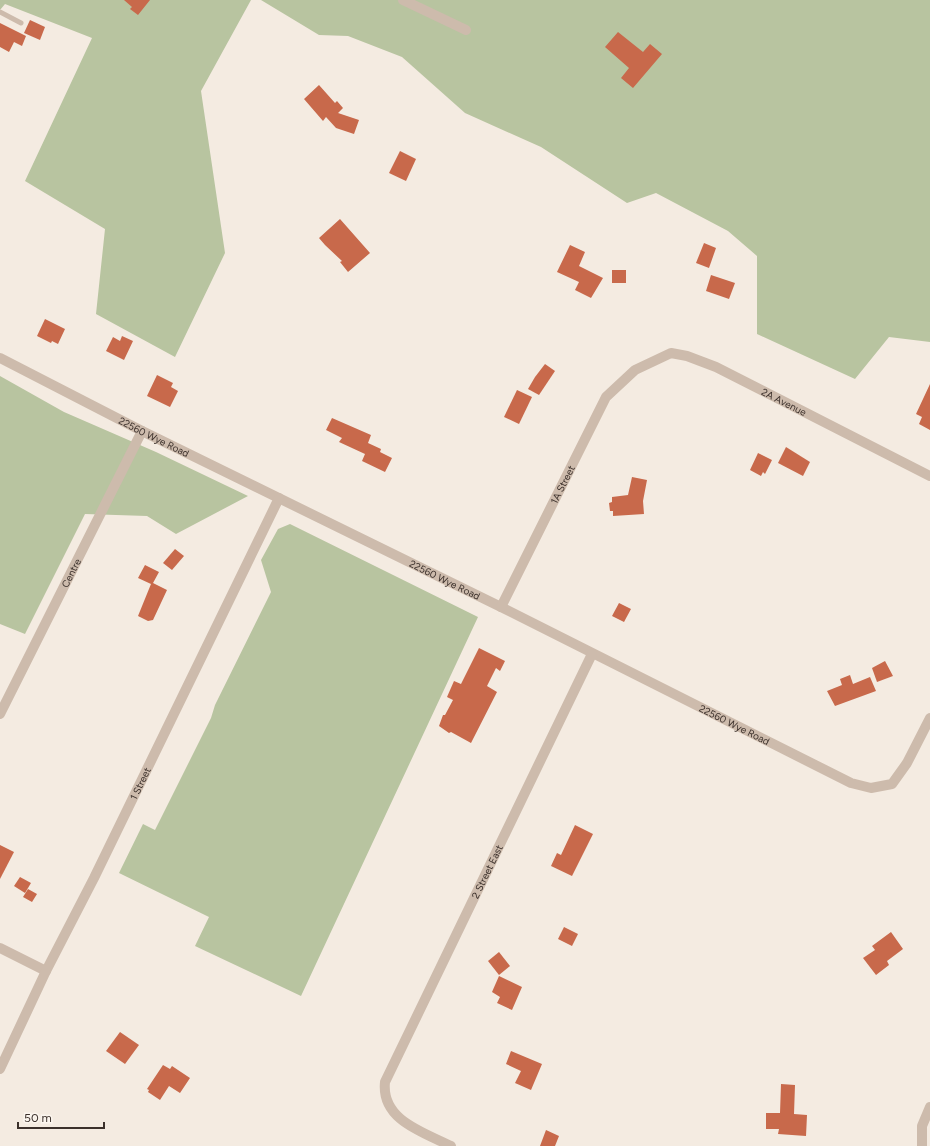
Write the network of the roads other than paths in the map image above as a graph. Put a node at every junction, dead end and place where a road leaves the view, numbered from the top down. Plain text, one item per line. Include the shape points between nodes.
1 (403, 0) edge
2 (0, 12) edge
3 (21, 23) dead end
4 (466, 30) dead end
5 (0, 358) edge
6 (635, 370) joint
7 (142, 431) junction
8 (930, 476) edge
9 (279, 498) junction
10 (501, 607) junction
11 (592, 654) junction
12 (0, 714) edge
13 (930, 718) edge
14 (0, 948) edge
15 (46, 971) junction
16 (0, 1069) edge
17 (930, 1106) edge
18 (451, 1146) edge
19 (922, 1146) edge

1 - 4 street
2 - 3 lane
5 - 7 street, 22560 Wye Road
6 - 8 street, 2A Avenue via 671,353 687,356 716,367
6 - 10 street, 1A Street via 606,397
7 - 9 street, 22560 Wye Road
7 - 12 street, Centre
9 - 10 street, 22560 Wye Road
9 - 15 street, 1 Street
10 - 11 street, 22560 Wye Road
11 - 13 street, 22560 Wye Road via 851,783 871,788 892,784 907,763
11 - 18 street, 2 Street East via 388,1076 384,1091 386,1101 396,1116
14 - 15 street
15 - 16 street, 1 Street
17 - 19 street via 922,1126

